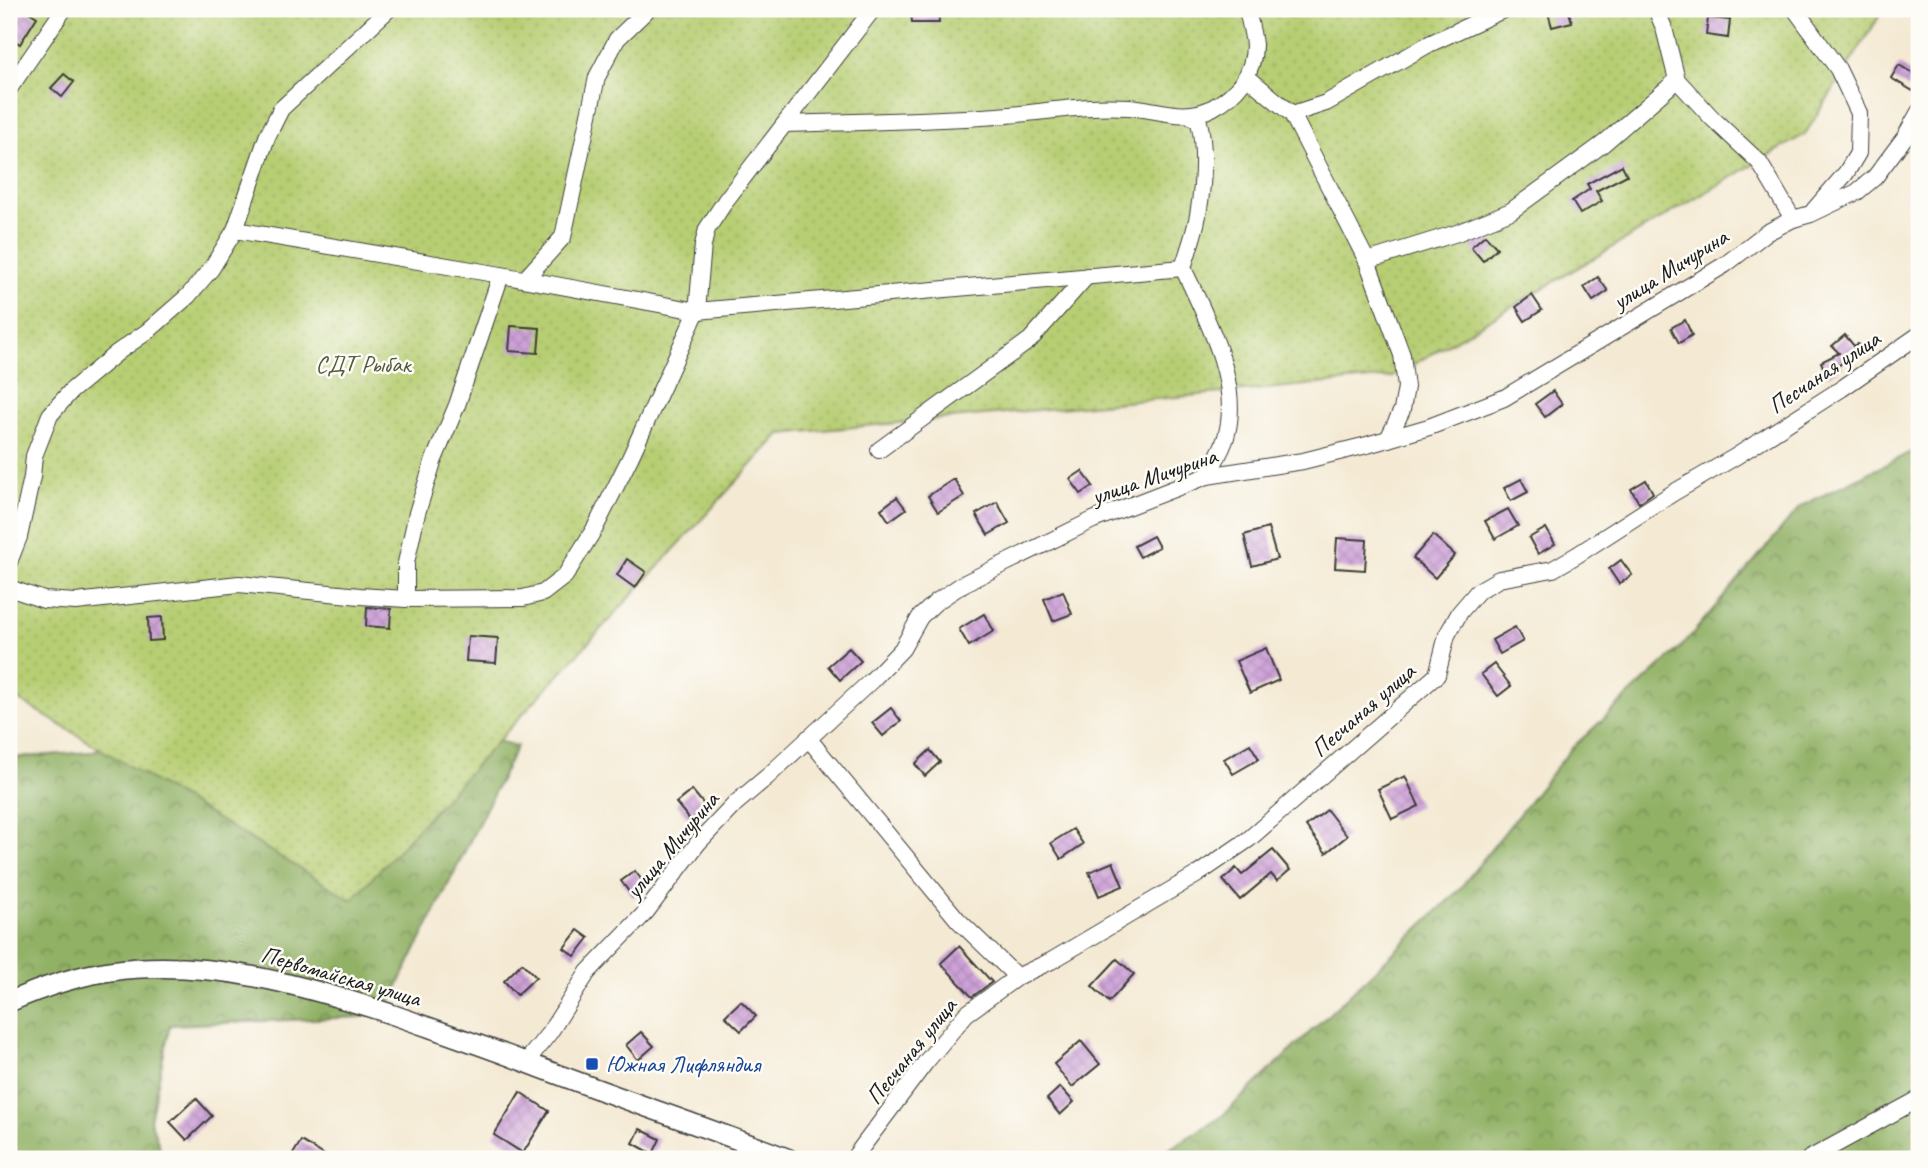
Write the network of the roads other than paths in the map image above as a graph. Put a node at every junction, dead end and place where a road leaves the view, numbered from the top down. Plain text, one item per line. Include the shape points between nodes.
1 (64, 9) edge
2 (389, 9) edge
3 (648, 9) edge
4 (873, 9) edge
5 (1247, 9) edge
6 (1505, 9) edge
7 (1656, 9) edge
8 (1795, 9) edge
9 (1247, 77) junction
10 (1677, 80) junction
11 (9, 89) edge
12 (1919, 112) edge
13 (1292, 114) junction
14 (1190, 115) junction
15 (785, 124) junction
16 (1811, 214) junction
17 (1793, 219) junction
18 (235, 230) junction
19 (1367, 261) junction
20 (1183, 268) junction
21 (501, 275) junction
22 (1087, 275) junction
23 (525, 279) junction
24 (697, 311) junction
25 (1919, 335) edge
26 (1388, 439) junction
27 (879, 450) dead end
28 (1207, 477) junction
29 (9, 562) edge
30 (9, 588) edge
31 (406, 599) junction
32 (808, 738) junction
33 (1017, 977) junction
34 (9, 1002) edge
35 (526, 1062) junction
36 (1919, 1099) edge
37 (789, 1159) edge
38 (853, 1159) edge
39 (1809, 1159) edge

1 - 11 street
2 - 18 street via 281,109
3 - 23 street via 617,38 597,78 563,237
4 - 15 street
5 - 9 street via 1254,46
6 - 13 street via 1429,44 1326,103
7 - 10 street
8 - 16 street via 1838,69 1859,113 1858,153
9 - 13 street
9 - 14 street via 1231,96
10 - 17 street via 1759,162
10 - 19 street via 1602,144 1511,211
12 - 16 street, улица Мичурина via 1875,177 1857,192
13 - 19 street
14 - 15 street via 1085,107 926,121
14 - 20 street via 1199,122 1202,133 1202,174 1198,217
15 - 24 street via 707,229
16 - 17 street, улица Мичурина
17 - 26 street, улица Мичурина via 1504,398
18 - 21 street
18 - 29 street via 188,296 71,391 50,415 34,457 19,537
19 - 26 street via 1402,355 1405,376 1402,410
20 - 22 street
20 - 28 street via 1227,371 1231,407 1226,438
21 - 23 street
21 - 31 street via 417,513 406,563
22 - 24 street
22 - 27 street via 1030,340
23 - 24 street
24 - 31 street via 595,528 565,576 544,593 523,598
25 - 33 street, Песчаная улица via 1841,390 1553,569 1499,579 1478,591 1447,635 1437,675 1249,839 1198,874
26 - 28 street, улица Мичурина via 1303,461
28 - 32 street, улица Мичурина via 1093,520 963,584 920,617 902,649
30 - 31 street via 44,600 76,602 239,584
32 - 33 street via 958,920
32 - 35 street, улица Мичурина via 698,843 646,912 588,972
33 - 38 street, Песчаная улица via 966,1014
34 - 35 main road, Первомайская улица via 110,971 212,970 298,985
35 - 37 main road, Первомайская улица
36 - 39 street

